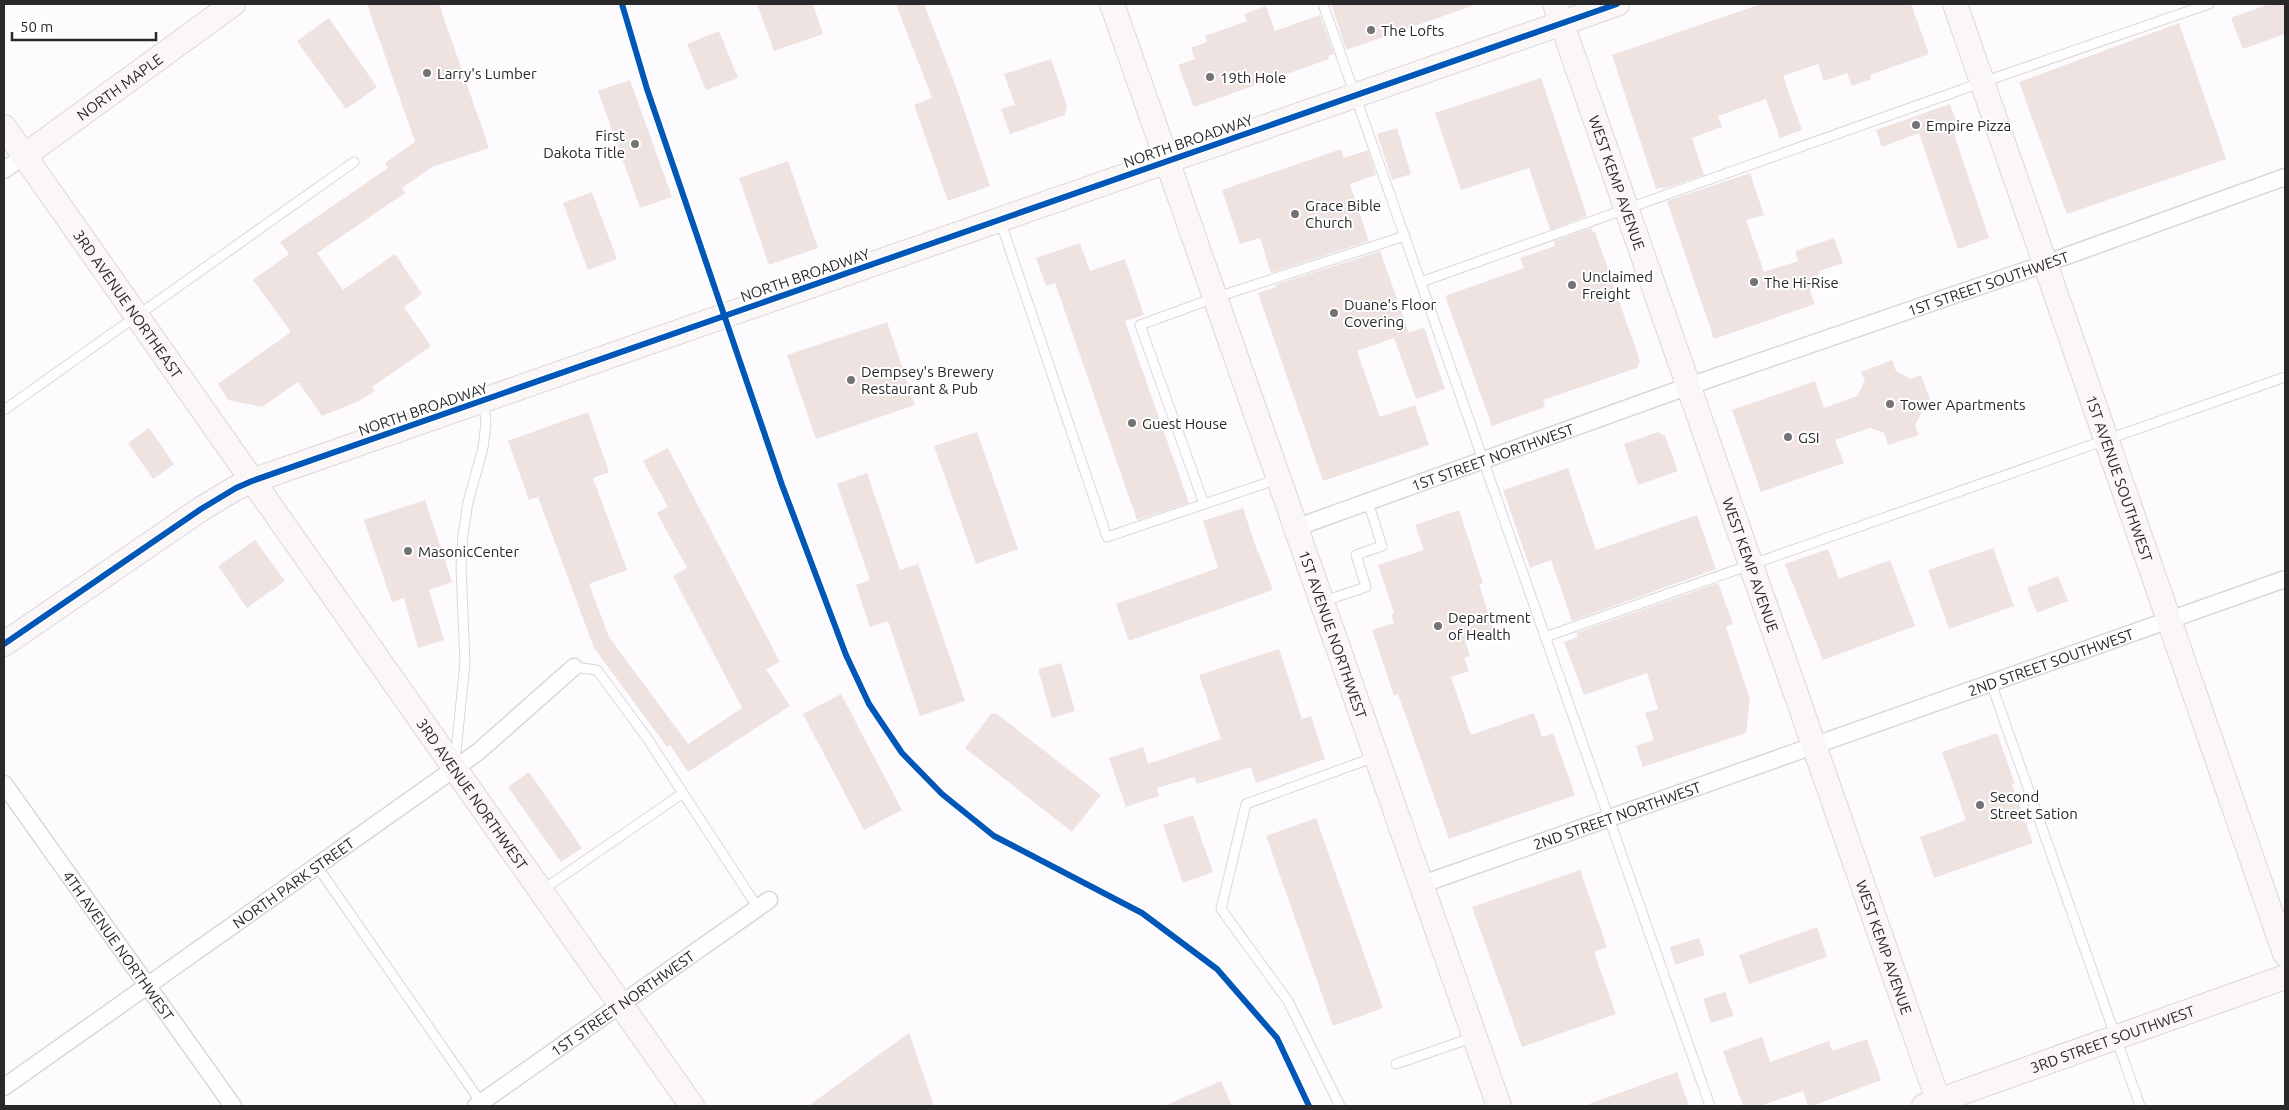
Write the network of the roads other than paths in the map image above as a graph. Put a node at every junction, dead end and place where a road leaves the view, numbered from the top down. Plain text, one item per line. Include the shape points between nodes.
1 (234, 4) edge
2 (1112, 4) edge
3 (1323, 4) edge
4 (1617, 4) edge
5 (1955, 4) edge
6 (2209, 4) edge
7 (1559, 14) edge
8 (1983, 82) junction
9 (1356, 96) junction
10 (4, 127) edge
11 (24, 156) junction
12 (354, 162) dead end
13 (1166, 162) junction
14 (4, 170) edge
15 (2285, 177) edge
16 (1626, 208) junction
17 (1000, 220) junction
18 (1405, 236) junction
19 (2047, 263) junction
20 (1421, 282) junction
21 (1214, 298) junction
22 (136, 315) junction
23 (2285, 377) edge
24 (1689, 386) junction
25 (484, 401) junction
26 (4, 410) edge
27 (2107, 440) junction
28 (1483, 460) junction
29 (1278, 479) junction
30 (252, 481) junction
31 (1368, 502) junction
32 (1204, 504) junction
33 (1295, 528) junction
34 (1751, 564) junction
35 (2285, 579) edge
36 (1321, 602) junction
37 (2169, 621) junction
38 (1545, 637) junction
39 (4, 644) edge
40 (574, 667) joint
41 (1991, 684) junction
42 (1815, 745) junction
43 (1375, 757) junction
44 (454, 769) junction
45 (4, 784) edge
46 (683, 793) junction
47 (1609, 818) junction
48 (317, 866) junction
49 (1420, 885) junction
50 (541, 891) junction
51 (763, 904) joint
52 (2285, 954) edge
53 (2285, 977) edge
54 (147, 986) junction
55 (620, 1003) junction
56 (1474, 1037) junction
57 (2116, 1037) junction
58 (1396, 1064) dead end
59 (4, 1087) edge
60 (1934, 1104) edge
61 (480, 1105) edge
62 (233, 1106) edge
63 (692, 1106) edge
64 (1340, 1106) edge
65 (1499, 1106) edge
66 (1710, 1106) edge
67 (2140, 1106) edge

1 - 11 street, NORTH MAPLE
2 - 13 street, 1ST AVENUE NORTHWEST
3 - 9 lane
4 - 7 street, NORTH BROADWAY
5 - 8 street, 1ST AVENUE SOUTHWEST
6 - 8 lane
7 - 9 street, NORTH BROADWAY
7 - 16 street, WEST KEMP AVENUE
8 - 16 lane
8 - 19 street, 1ST AVENUE SOUTHWEST
9 - 13 street, NORTH BROADWAY
9 - 18 lane
10 - 11 street, 3RD AVENUE NORTHEAST
11 - 14 street, NORTH MAPLE
11 - 22 street, 3RD AVENUE NORTHEAST
12 - 22 lane
13 - 17 street, NORTH BROADWAY
13 - 21 street, 1ST AVENUE NORTHWEST
15 - 19 street, 1ST STREET SOUTHWEST
16 - 20 lane
16 - 24 street, WEST KEMP AVENUE
17 - 25 street, NORTH BROADWAY
17 - 32 lane via 1107,537
18 - 20 lane
18 - 21 lane
19 - 24 street, 1ST STREET SOUTHWEST
19 - 27 street, 1ST AVENUE SOUTHWEST
20 - 28 lane
21 - 29 street, 1ST AVENUE NORTHWEST
21 - 32 lane via 1140,325
22 - 26 lane
22 - 30 street, 3RD AVENUE NORTHEAST
23 - 27 lane
24 - 28 street, 1ST STREET NORTHWEST
24 - 34 street, WEST KEMP AVENUE
25 - 30 street, NORTH BROADWAY
25 - 44 lane via 483,448 463,534 461,567 465,663
27 - 34 lane
27 - 37 street, 1ST AVENUE SOUTHWEST
28 - 31 street, 1ST STREET NORTHWEST
28 - 38 lane
29 - 32 lane
29 - 33 street, 1ST AVENUE NORTHWEST
30 - 39 street, NORTH BROADWAY via 201,508
30 - 44 street, 3RD AVENUE NORTHWEST
31 - 33 street, 1ST STREET NORTHWEST
31 - 36 lane via 1382,546 1356,555 1366,587
33 - 36 street, 1ST AVENUE NORTHWEST
34 - 38 lane
34 - 42 street, WEST KEMP AVENUE
35 - 37 street, 2ND STREET SOUTHWEST
36 - 43 street, 1ST AVENUE NORTHWEST
37 - 41 street, 2ND STREET SOUTHWEST
37 - 52 street, 1ST AVENUE SOUTHWEST
38 - 47 lane
40 - 44 street, NORTH PARK STREET via 502,733
40 - 46 lane via 597,670
41 - 42 street, 2ND STREET SOUTHWEST
41 - 57 lane
42 - 47 street, 2ND STREET NORTHWEST
42 - 60 street, WEST KEMP AVENUE
43 - 49 street, 1ST AVENUE NORTHWEST
43 - 64 lane via 1246,804 1221,909 1288,1001
44 - 48 street, NORTH PARK STREET
44 - 50 street, 3RD AVENUE NORTHWEST
45 - 54 street, 4TH AVENUE NORTHWEST
46 - 50 lane
46 - 51 lane
47 - 49 street, 2ND STREET NORTHWEST
47 - 66 lane
48 - 54 street, NORTH PARK STREET
48 - 61 lane
49 - 56 street, 1ST AVENUE NORTHWEST
50 - 55 street, 3RD AVENUE NORTHWEST
51 - 55 street, 1ST STREET NORTHWEST
53 - 57 street, 3RD STREET SOUTHWEST
54 - 59 street, NORTH PARK STREET
54 - 62 street, 4TH AVENUE NORTHWEST
55 - 61 street, 1ST STREET NORTHWEST
55 - 63 street, 3RD AVENUE NORTHWEST
56 - 58 lane
56 - 65 street, 1ST AVENUE NORTHWEST
57 - 60 street, 3RD STREET SOUTHWEST
57 - 67 lane

